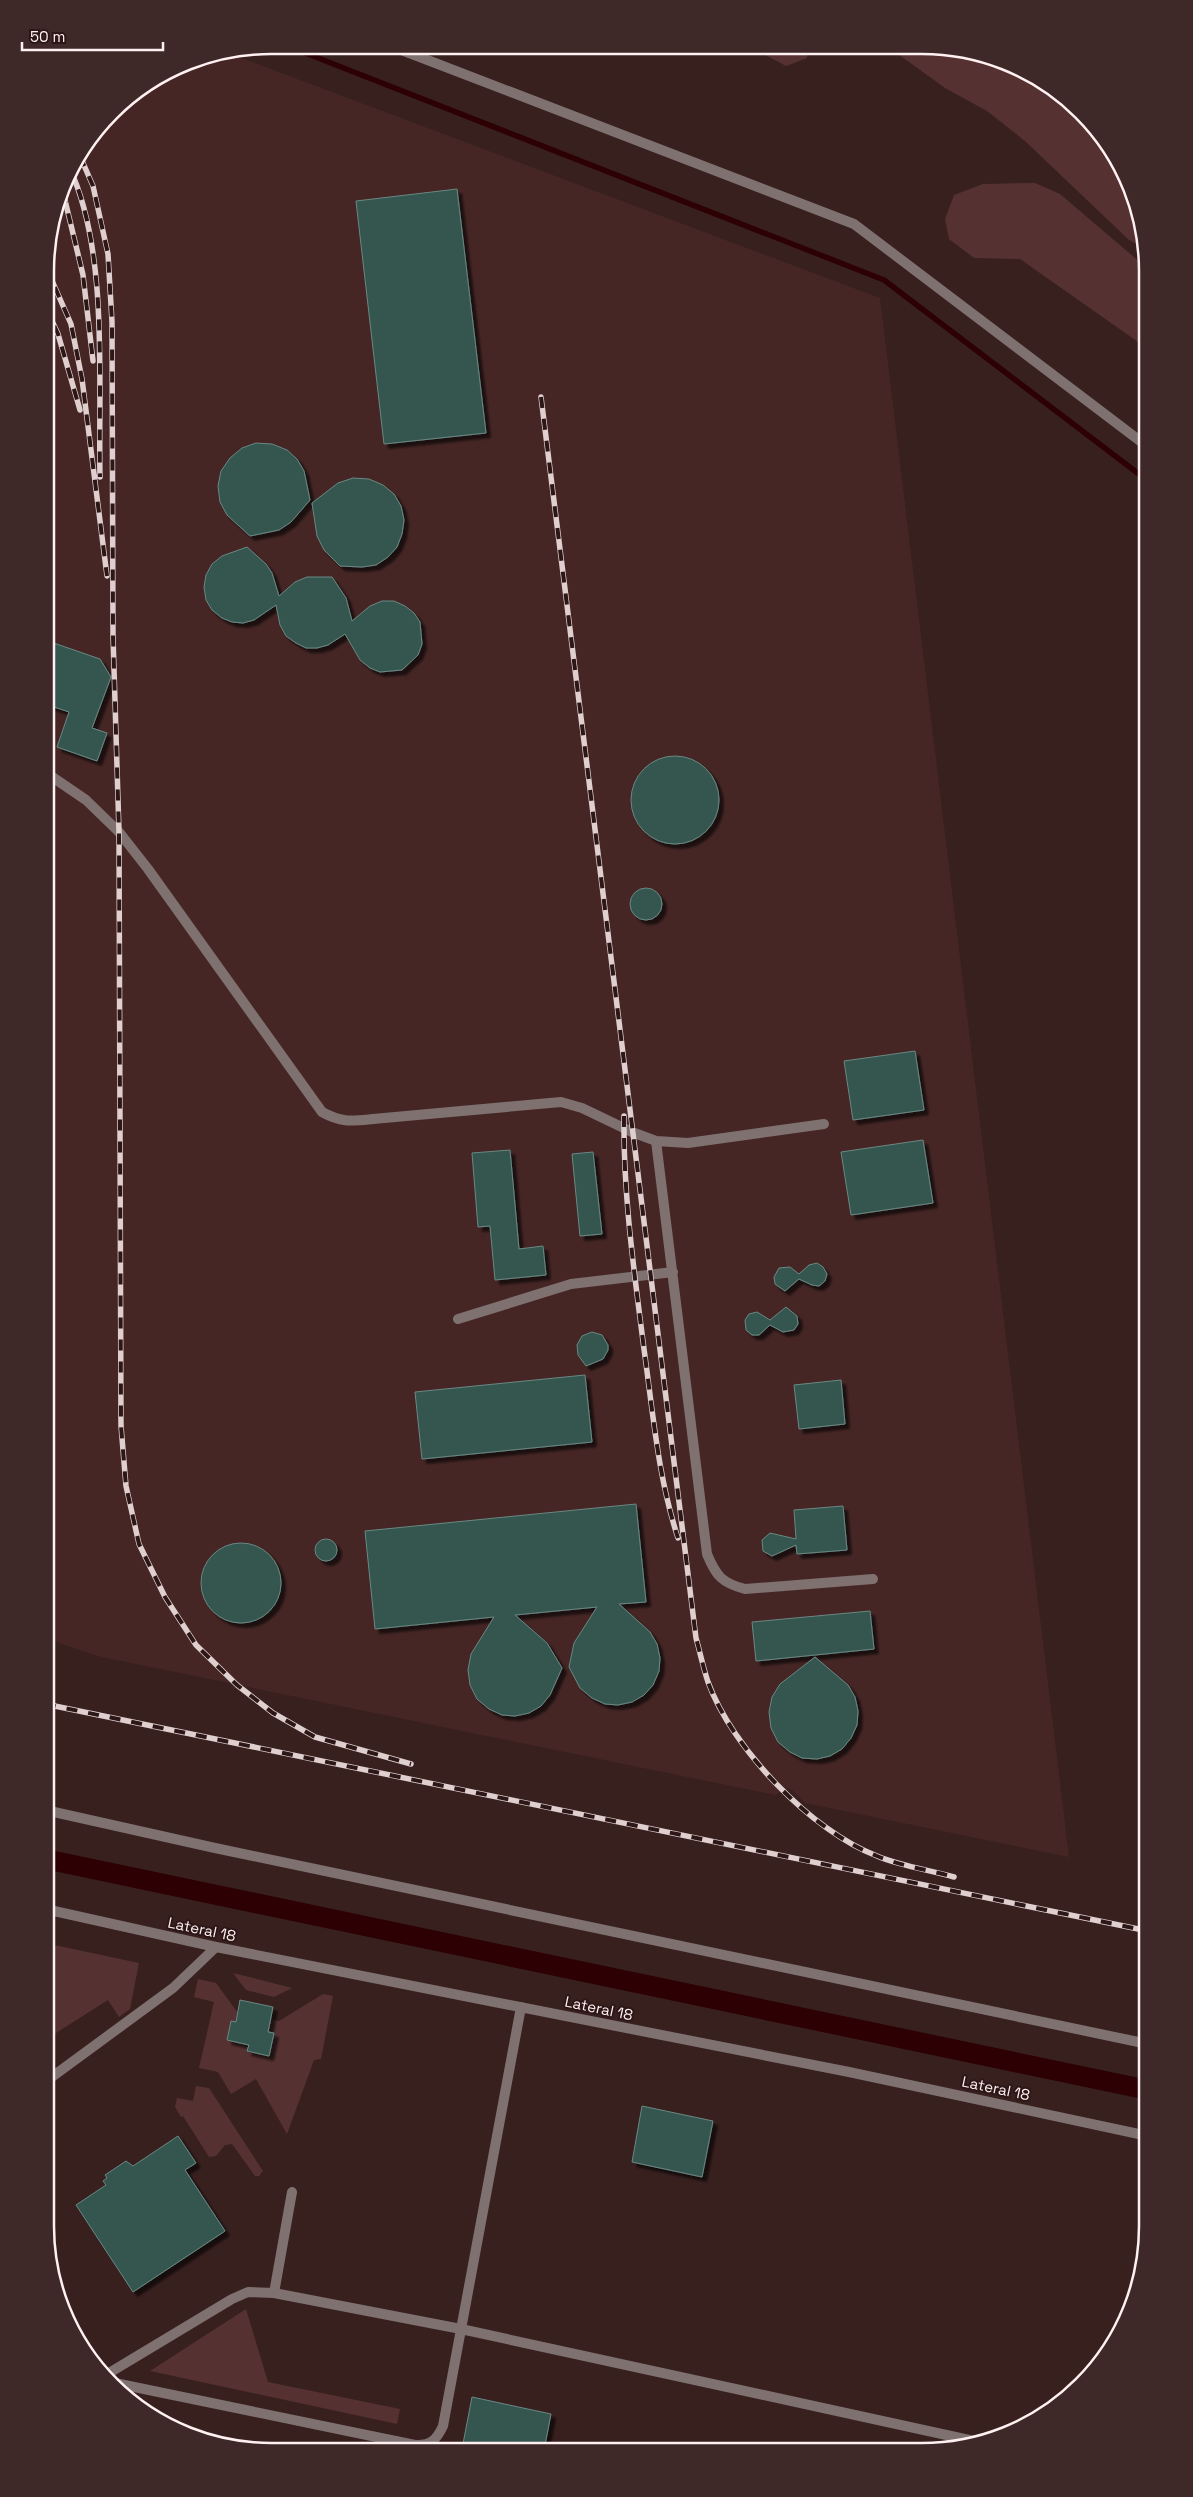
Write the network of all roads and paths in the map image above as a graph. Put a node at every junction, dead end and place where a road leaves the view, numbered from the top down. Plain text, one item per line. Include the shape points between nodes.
1 (412, 54) edge
2 (1139, 439) edge
3 (54, 778) edge
4 (824, 1124) dead end
5 (656, 1141) junction
6 (673, 1272) junction
7 (458, 1319) dead end
8 (873, 1580) dead end
9 (54, 1812) edge
10 (54, 1911) edge
11 (216, 1947) junction
12 (521, 2007) junction
13 (1139, 2042) edge
14 (54, 2075) edge
15 (1139, 2134) edge
16 (292, 2192) dead end
17 (274, 2293) junction
18 (461, 2329) junction
19 (111, 2372) edge
20 (123, 2385) edge
21 (965, 2439) edge
22 (405, 2443) edge
23 (437, 2443) edge

1 - 2 street via 854,224
3 - 5 street via 86,800 119,832 322,1112 336,1120 350,1122 561,1102
4 - 5 street via 688,1143
5 - 6 street
6 - 7 street via 571,1284
6 - 8 street via 706,1554 714,1573 730,1585 745,1589
9 - 13 street
10 - 11 street, Lateral 18
11 - 12 street, Lateral 18
11 - 14 street via 173,1988
12 - 15 street, Lateral 18
12 - 18 street
16 - 17 street
17 - 18 street
17 - 19 street via 248,2292 232,2299
18 - 21 street
18 - 23 street via 443,2426
20 - 22 street

